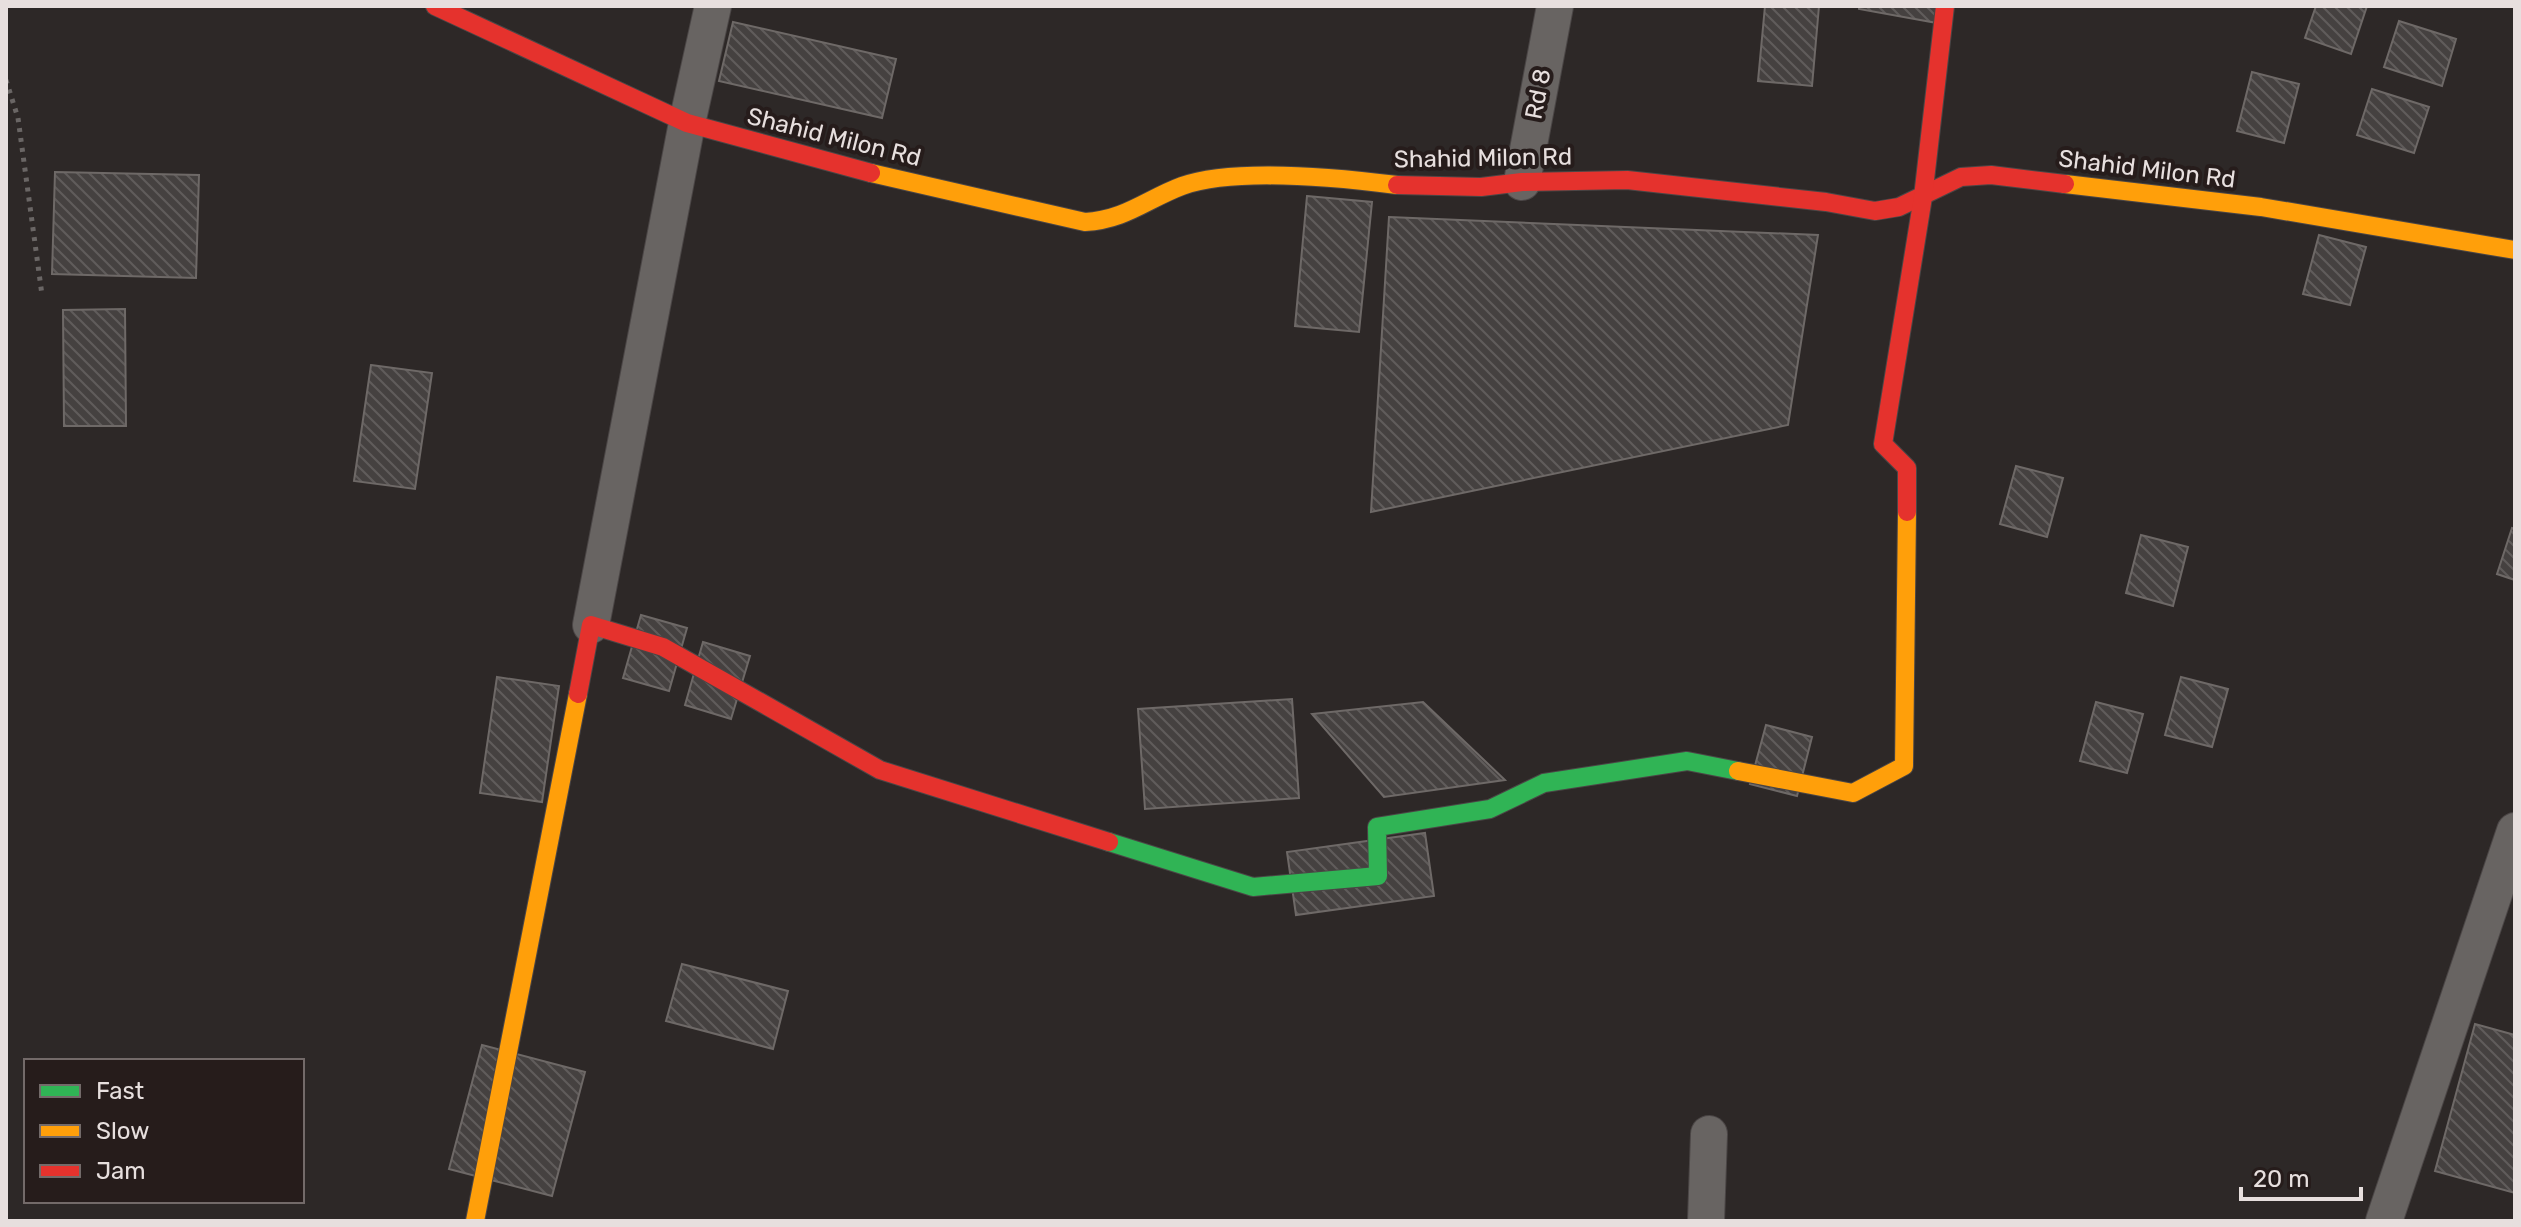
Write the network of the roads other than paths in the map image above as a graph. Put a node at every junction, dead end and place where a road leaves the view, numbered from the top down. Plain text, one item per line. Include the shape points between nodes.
1 (435, 6) edge
2 (713, 6) edge
3 (1555, 6) edge
4 (1945, 6) edge
5 (687, 123) junction
6 (1522, 182) junction
7 (1923, 197) junction
8 (2515, 250) edge
9 (591, 625) junction
10 (2515, 831) edge
11 (1709, 1134) dead end
12 (475, 1221) edge
13 (1706, 1221) edge
14 (2384, 1221) edge

1 - 5 street, Shahid Milon Rd
2 - 5 street
3 - 6 street, Rd 8
4 - 7 street
5 - 6 street, Shahid Milon Rd via 865,172 1085,222 1102,221 1182,186 1215,178 1358,180 1416,187
5 - 9 street
6 - 7 street, Shahid Milon Rd via 1627,180 1875,211
7 - 8 street, Shahid Milon Rd via 1961,177 1991,175 2261,207
7 - 9 street via 1883,444 1907,468 1904,766 1853,793 1687,761 1544,783 1490,809 1377,827 1378,876 1253,887 880,770 663,647
9 - 12 street
10 - 14 street
11 - 13 street

